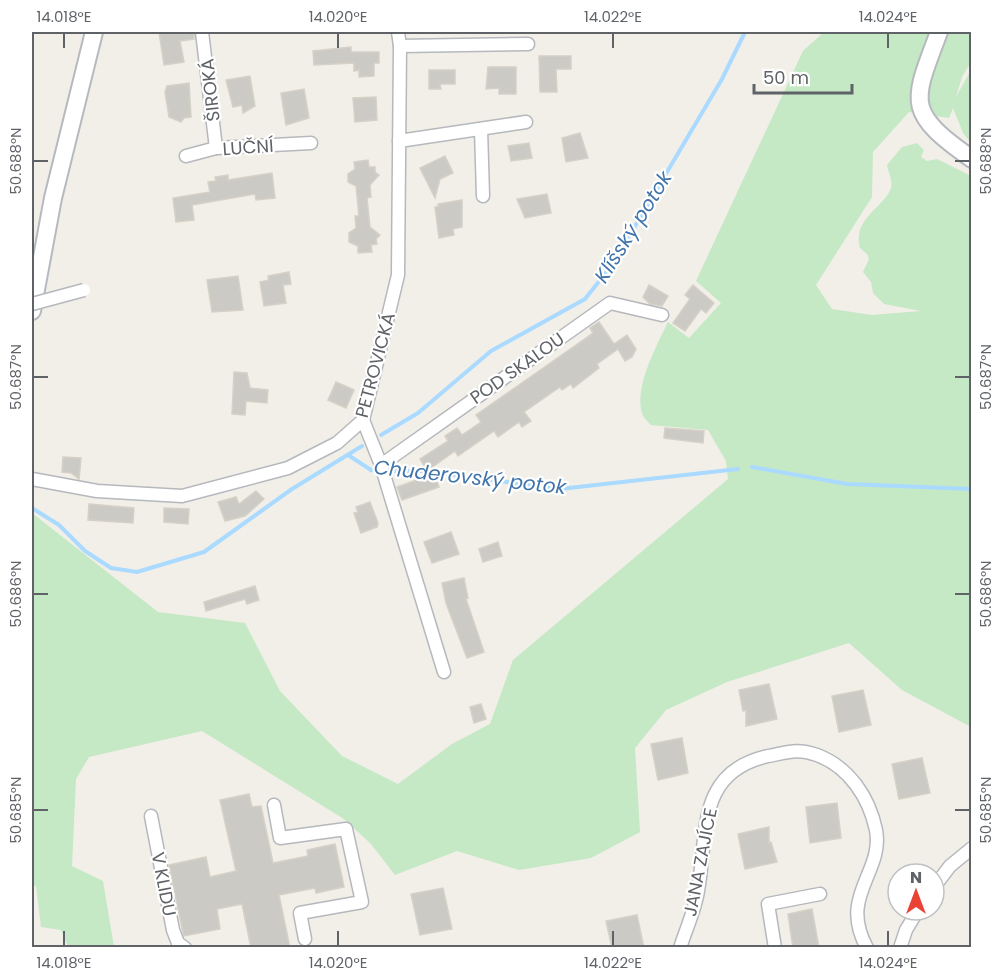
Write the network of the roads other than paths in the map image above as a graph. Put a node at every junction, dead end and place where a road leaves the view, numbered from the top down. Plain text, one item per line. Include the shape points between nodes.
1 (94, 32) edge
2 (202, 32) edge
3 (398, 32) edge
4 (939, 32) edge
5 (528, 44) dead end
6 (400, 46) junction
7 (526, 122) dead end
8 (480, 129) junction
9 (399, 141) junction
10 (311, 143) dead end
11 (216, 148) junction
12 (186, 156) dead end
13 (972, 159) edge
14 (483, 196) dead end
15 (84, 290) dead end
16 (32, 304) edge
17 (32, 311) edge
18 (662, 315) dead end
19 (363, 420) junction
20 (382, 465) junction
21 (32, 479) edge
22 (444, 672) dead end
23 (274, 805) dead end
24 (151, 816) dead end
25 (972, 848) edge
26 (946, 872) edge
27 (820, 894) dead end
28 (911, 922) edge
29 (305, 939) dead end
30 (185, 948) edge
31 (680, 948) edge
32 (775, 948) edge
33 (867, 948) edge
34 (900, 948) edge

1 - 17 main road via 53,198
2 - 11 street, ŠIROKÁ
3 - 6 street, PETROVICKÁ
4 - 13 main road via 920,83 921,113 940,137
5 - 6 street
6 - 9 street, PETROVICKÁ
7 - 8 street
8 - 9 street
8 - 14 street
9 - 19 street, PETROVICKÁ via 398,275
10 - 11 street, LUČNÍ
11 - 12 street, LUČNÍ
15 - 16 street, bridge
18 - 20 street, POD SKALOU via 610,303
19 - 20 street
19 - 21 street, PETROVICKÁ via 337,443 288,468 182,496 97,491
20 - 22 street
23 - 29 street via 280,838 346,829 362,902 300,913
24 - 30 street, V KLIDU via 173,930 178,943
25 - 26 street
27 - 32 street via 768,904
28 - 34 street
31 - 33 street, JANA ZAJÍCE via 698,893 706,821 725,776 742,765 800,749 824,758 846,773 863,794 872,816 877,840 856,913

